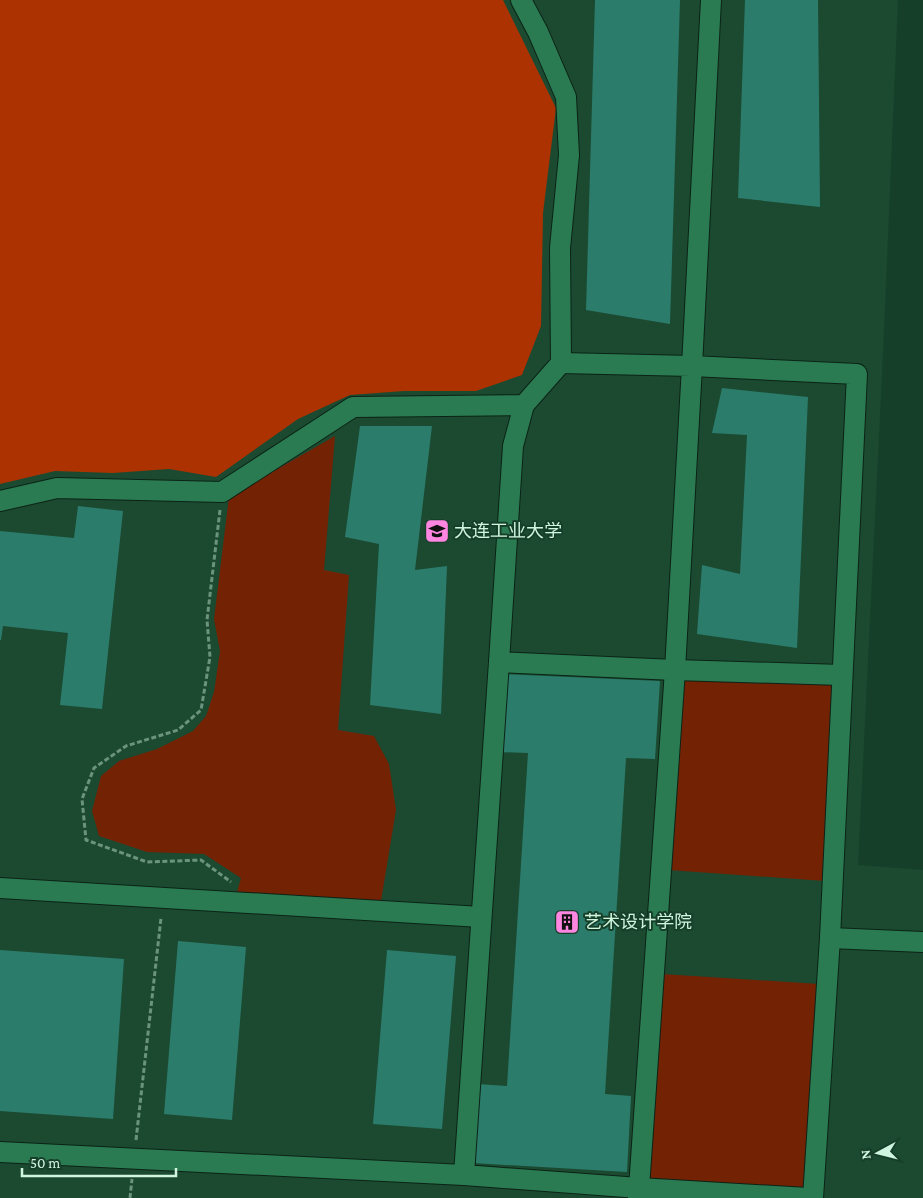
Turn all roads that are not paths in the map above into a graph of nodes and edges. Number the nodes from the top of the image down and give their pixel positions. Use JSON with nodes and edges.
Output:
{"nodes":[{"id":1,"x":521,"y":0,"type":"edge"},
{"id":2,"x":711,"y":0,"type":"edge"},
{"id":3,"x":561,"y":363,"type":"junction"},
{"id":4,"x":692,"y":366,"type":"junction"},
{"id":5,"x":524,"y":406,"type":"junction"},
{"id":6,"x":0,"y":501,"type":"edge"},
{"id":7,"x":499,"y":662,"type":"junction"},
{"id":8,"x":675,"y":670,"type":"junction"},
{"id":9,"x":842,"y":675,"type":"junction"},
{"id":10,"x":0,"y":888,"type":"edge"},
{"id":11,"x":481,"y":917,"type":"junction"},
{"id":12,"x":830,"y":938,"type":"junction"},
{"id":13,"x":923,"y":942,"type":"edge"},
{"id":14,"x":0,"y":1152,"type":"edge"},
{"id":15,"x":464,"y":1175,"type":"junction"},
{"id":16,"x":639,"y":1193,"type":"edge"},
{"id":17,"x":808,"y":1198,"type":"edge"},
{"id":18,"x":813,"y":1198,"type":"edge"}],
"edges":[{"from":1,"to":3,"type":"street"},
{"from":2,"to":4,"type":"street"},
{"from":3,"to":4,"type":"street"},
{"from":3,"to":5,"type":"street"},
{"from":4,"to":8,"type":"street"},
{"from":4,"to":9,"type":"street"},
{"from":5,"to":6,"type":"street"},
{"from":5,"to":7,"type":"street"},
{"from":7,"to":8,"type":"street"},
{"from":7,"to":11,"type":"street"},
{"from":8,"to":9,"type":"street"},
{"from":8,"to":16,"type":"street"},
{"from":9,"to":12,"type":"street"},
{"from":10,"to":11,"type":"street"},
{"from":11,"to":15,"type":"street"},
{"from":12,"to":13,"type":"street"},
{"from":12,"to":18,"type":"street"},
{"from":14,"to":15,"type":"street"},
{"from":15,"to":16,"type":"street"},
{"from":16,"to":17,"type":"street"}]}
